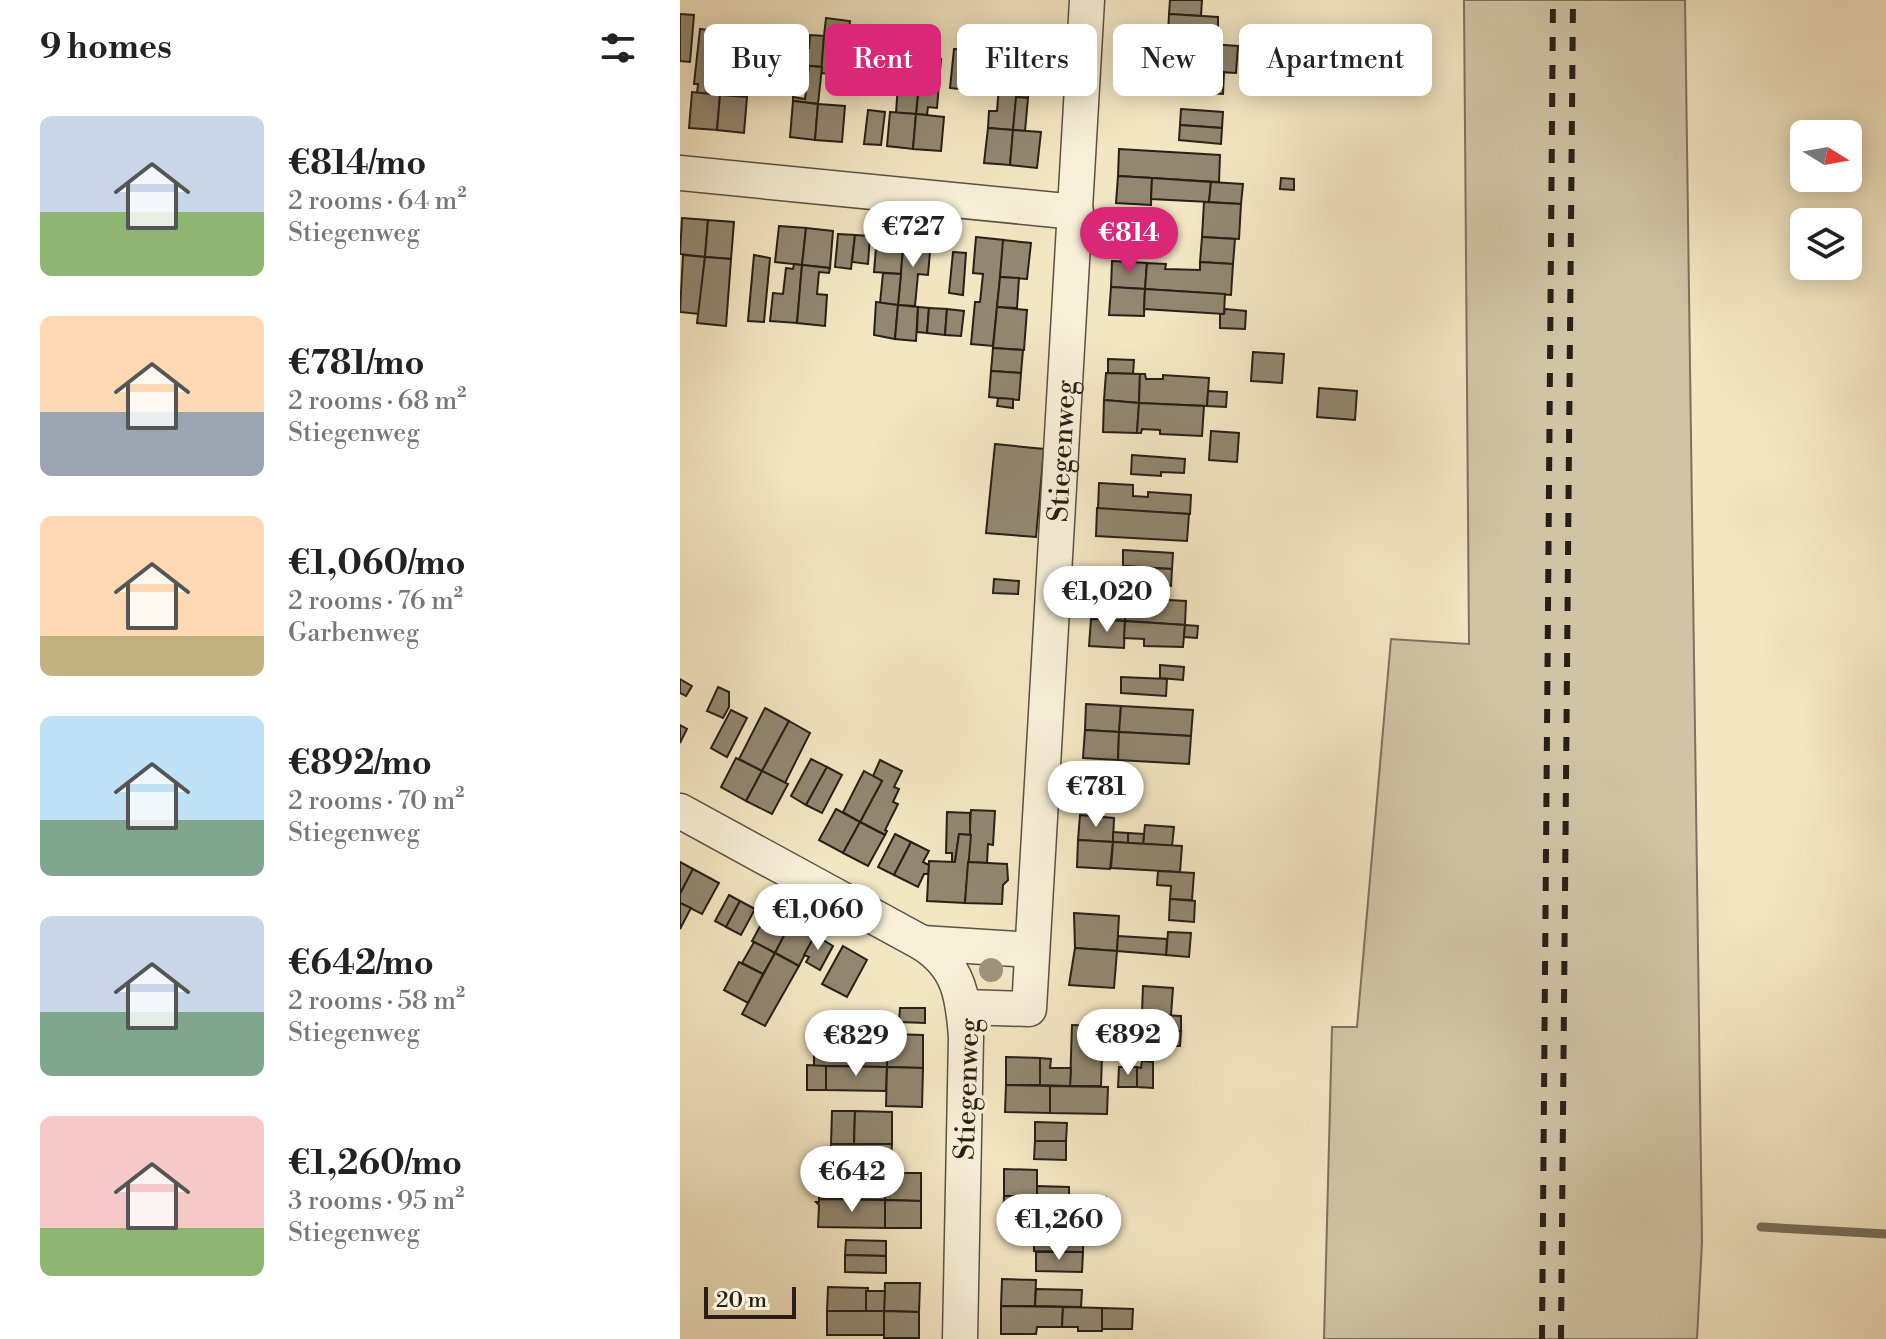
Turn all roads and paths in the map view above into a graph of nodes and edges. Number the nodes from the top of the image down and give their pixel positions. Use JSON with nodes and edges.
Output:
{"nodes":[{"id":1,"x":1087,"y":0,"type":"edge"},
{"id":2,"x":680,"y":173,"type":"edge"},
{"id":3,"x":1076,"y":212,"type":"junction"},
{"id":4,"x":680,"y":811,"type":"edge"},
{"id":5,"x":922,"y":943,"type":"junction"},
{"id":6,"x":1032,"y":950,"type":"junction"},
{"id":7,"x":964,"y":1007,"type":"junction"},
{"id":8,"x":960,"y":1339,"type":"edge"}],
"edges":[{"from":1,"to":3,"type":"street","name":"Stiegenweg"},
{"from":2,"to":3,"type":"street"},
{"from":3,"to":6,"type":"street","name":"Stiegenweg"},
{"from":4,"to":5,"type":"street"},
{"from":5,"to":6,"type":"street"},
{"from":5,"to":7,"type":"street"},
{"from":6,"to":7,"type":"street","name":"Stiegenweg"},
{"from":7,"to":8,"type":"street","name":"Stiegenweg"}]}
